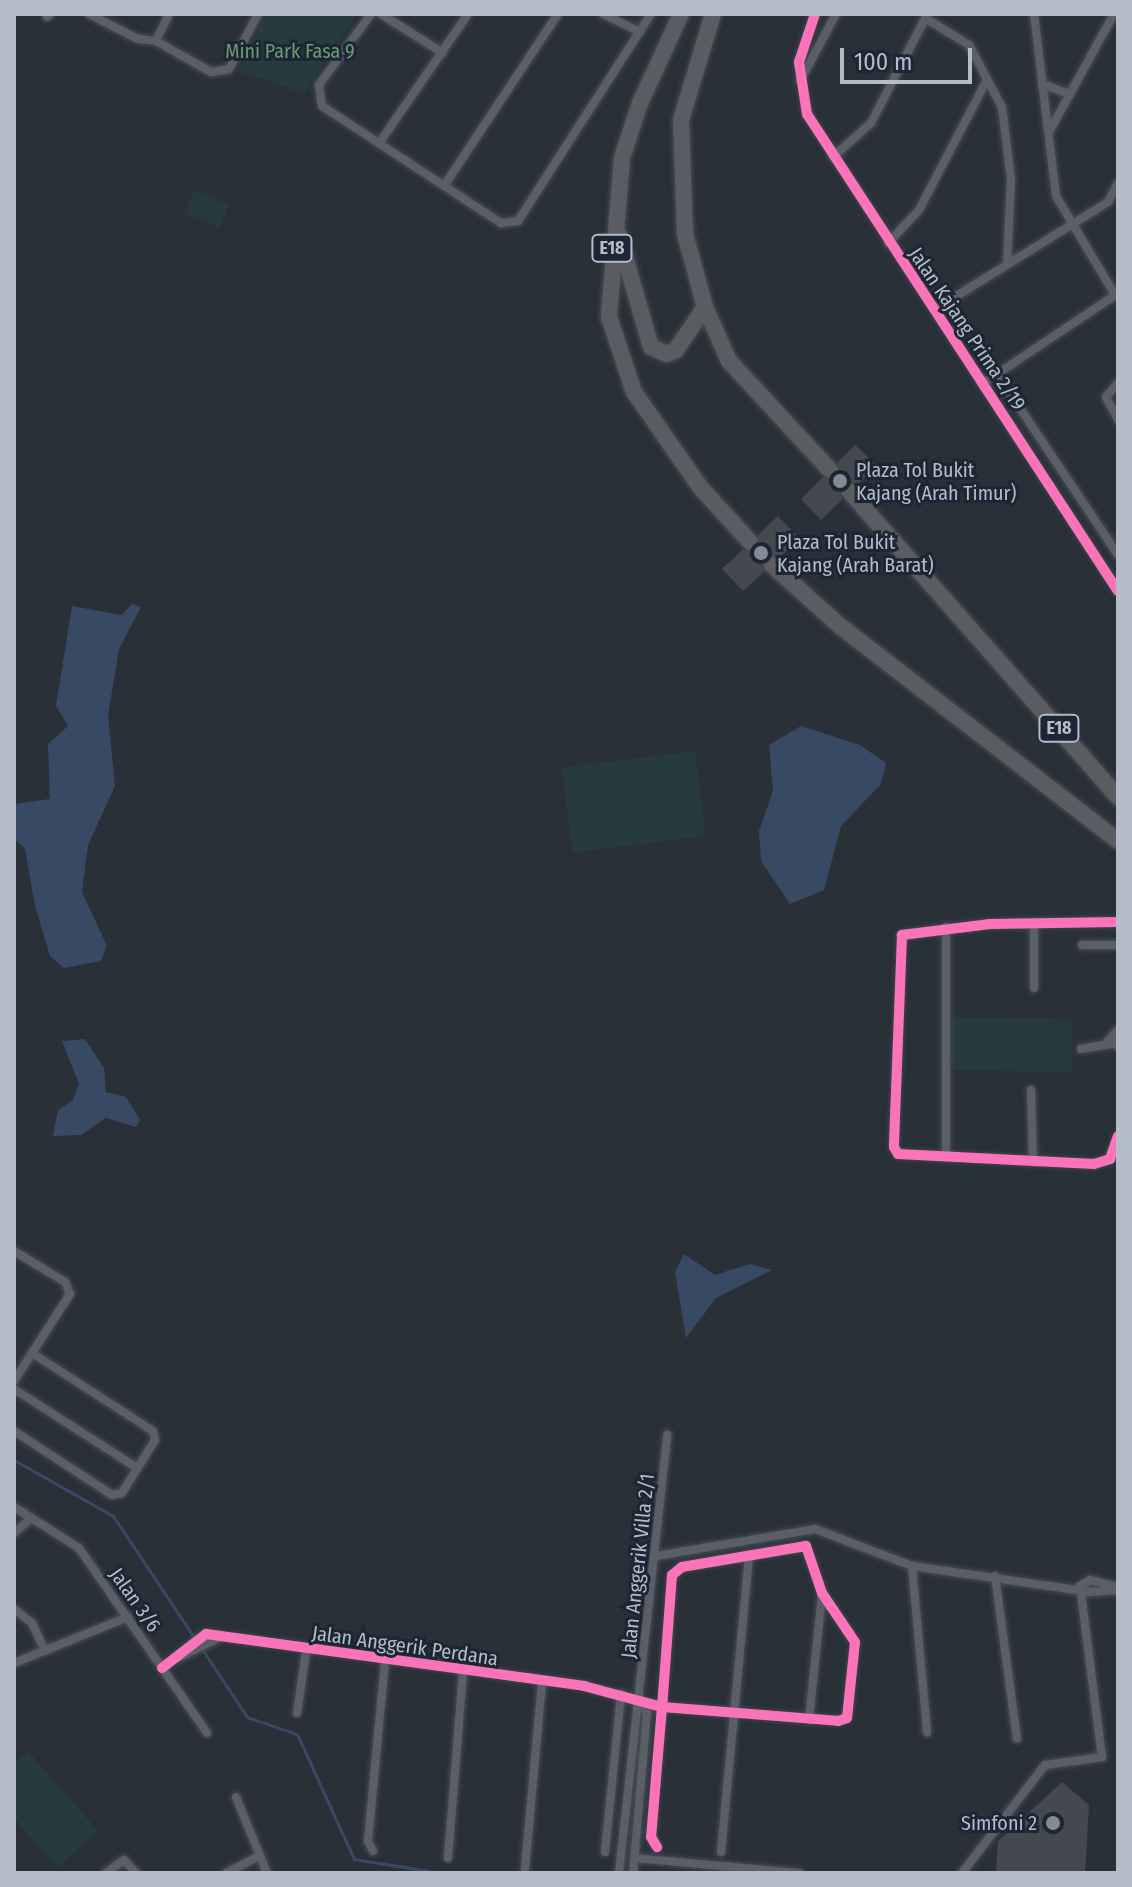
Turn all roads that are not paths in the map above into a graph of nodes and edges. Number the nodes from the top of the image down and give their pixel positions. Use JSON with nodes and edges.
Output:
{"nodes":[{"id":1,"x":89,"y":14,"type":"edge"},
{"id":2,"x":169,"y":14,"type":"edge"},
{"id":3,"x":258,"y":14,"type":"edge"},
{"id":4,"x":371,"y":14,"type":"edge"},
{"id":5,"x":381,"y":14,"type":"edge"},
{"id":6,"x":468,"y":14,"type":"edge"},
{"id":7,"x":558,"y":14,"type":"edge"},
{"id":8,"x":603,"y":14,"type":"edge"},
{"id":9,"x":651,"y":14,"type":"edge"},
{"id":10,"x":681,"y":14,"type":"edge"},
{"id":11,"x":713,"y":14,"type":"edge"},
{"id":12,"x":815,"y":14,"type":"edge"},
{"id":13,"x":836,"y":14,"type":"edge"},
{"id":14,"x":1034,"y":14,"type":"edge"},
{"id":15,"x":1114,"y":14,"type":"edge"},
{"id":16,"x":926,"y":16,"type":"edge"},
{"id":17,"x":640,"y":32,"type":"junction"},
{"id":18,"x":156,"y":41,"type":"junction"},
{"id":19,"x":443,"y":53,"type":"junction"},
{"id":20,"x":987,"y":80,"type":"junction"},
{"id":21,"x":800,"y":82,"type":"junction"},
{"id":22,"x":1042,"y":84,"type":"junction"},
{"id":23,"x":1070,"y":94,"type":"junction"},
{"id":24,"x":1048,"y":133,"type":"junction"},
{"id":25,"x":380,"y":142,"type":"junction"},
{"id":26,"x":833,"y":157,"type":"junction"},
{"id":27,"x":1118,"y":183,"type":"edge"},
{"id":28,"x":444,"y":186,"type":"junction"},
{"id":29,"x":614,"y":214,"type":"junction"},
{"id":30,"x":1073,"y":223,"type":"junction"},
{"id":31,"x":888,"y":243,"type":"junction"},
{"id":32,"x":1007,"y":263,"type":"junction"},
{"id":33,"x":1117,"y":294,"type":"edge"},
{"id":34,"x":705,"y":307,"type":"junction"},
{"id":35,"x":934,"y":310,"type":"junction"},
{"id":36,"x":997,"y":374,"type":"junction"},
{"id":37,"x":1118,"y":383,"type":"edge"},
{"id":38,"x":982,"y":384,"type":"junction"},
{"id":39,"x":1118,"y":420,"type":"edge"},
{"id":40,"x":830,"y":470,"type":"tunnel mouth"},
{"id":41,"x":850,"y":492,"type":"tunnel mouth"},
{"id":42,"x":750,"y":542,"type":"tunnel mouth"},
{"id":43,"x":1118,"y":555,"type":"edge"},
{"id":44,"x":772,"y":565,"type":"tunnel mouth"},
{"id":45,"x":1118,"y":591,"type":"edge"},
{"id":46,"x":1118,"y":797,"type":"edge"},
{"id":47,"x":1118,"y":841,"type":"edge"},
{"id":48,"x":1118,"y":922,"type":"edge"},
{"id":49,"x":1034,"y":923,"type":"junction"},
{"id":50,"x":946,"y":927,"type":"junction"},
{"id":51,"x":1082,"y":945,"type":"dead end"},
{"id":52,"x":1118,"y":945,"type":"edge"},
{"id":53,"x":1034,"y":988,"type":"dead end"},
{"id":54,"x":1118,"y":1030,"type":"edge"},
{"id":55,"x":1114,"y":1045,"type":"edge"},
{"id":56,"x":1081,"y":1049,"type":"dead end"},
{"id":57,"x":1031,"y":1090,"type":"dead end"},
{"id":58,"x":1118,"y":1136,"type":"edge"},
{"id":59,"x":946,"y":1157,"type":"junction"},
{"id":60,"x":1033,"y":1162,"type":"junction"},
{"id":61,"x":14,"y":1251,"type":"edge"},
{"id":62,"x":32,"y":1353,"type":"junction"},
{"id":63,"x":14,"y":1381,"type":"edge"},
{"id":64,"x":14,"y":1389,"type":"edge"},
{"id":65,"x":14,"y":1431,"type":"edge"},
{"id":66,"x":667,"y":1435,"type":"dead end"},
{"id":67,"x":137,"y":1468,"type":"junction"},
{"id":68,"x":14,"y":1507,"type":"edge"},
{"id":69,"x":31,"y":1518,"type":"junction"},
{"id":70,"x":14,"y":1533,"type":"edge"},
{"id":71,"x":749,"y":1554,"type":"junction"},
{"id":72,"x":656,"y":1556,"type":"junction"},
{"id":73,"x":912,"y":1566,"type":"junction"},
{"id":74,"x":995,"y":1576,"type":"junction"},
{"id":75,"x":1080,"y":1586,"type":"junction"},
{"id":76,"x":1118,"y":1589,"type":"edge"},
{"id":77,"x":822,"y":1593,"type":"junction"},
{"id":78,"x":14,"y":1609,"type":"edge"},
{"id":79,"x":128,"y":1617,"type":"junction"},
{"id":80,"x":219,"y":1638,"type":"junction"},
{"id":81,"x":45,"y":1651,"type":"junction"},
{"id":82,"x":306,"y":1651,"type":"junction"},
{"id":83,"x":179,"y":1657,"type":"junction"},
{"id":84,"x":385,"y":1662,"type":"junction"},
{"id":85,"x":14,"y":1663,"type":"edge"},
{"id":86,"x":162,"y":1668,"type":"junction"},
{"id":87,"x":463,"y":1672,"type":"junction"},
{"id":88,"x":542,"y":1681,"type":"junction"},
{"id":89,"x":621,"y":1694,"type":"junction"},
{"id":90,"x":640,"y":1700,"type":"junction"},
{"id":91,"x":662,"y":1707,"type":"junction"},
{"id":92,"x":297,"y":1713,"type":"dead end"},
{"id":93,"x":733,"y":1714,"type":"junction"},
{"id":94,"x":809,"y":1720,"type":"junction"},
{"id":95,"x":927,"y":1732,"type":"dead end"},
{"id":96,"x":207,"y":1733,"type":"dead end"},
{"id":97,"x":1017,"y":1739,"type":"dead end"},
{"id":98,"x":236,"y":1797,"type":"dead end"},
{"id":99,"x":657,"y":1847,"type":"dead end"},
{"id":100,"x":373,"y":1851,"type":"dead end"},
{"id":101,"x":605,"y":1852,"type":"dead end"},
{"id":102,"x":721,"y":1852,"type":"dead end"},
{"id":103,"x":260,"y":1856,"type":"junction"},
{"id":104,"x":448,"y":1858,"type":"dead end"},
{"id":105,"x":634,"y":1858,"type":"junction"},
{"id":106,"x":525,"y":1869,"type":"dead end"},
{"id":107,"x":106,"y":1873,"type":"edge"},
{"id":108,"x":136,"y":1873,"type":"edge"},
{"id":109,"x":226,"y":1873,"type":"edge"},
{"id":110,"x":267,"y":1873,"type":"edge"},
{"id":111,"x":619,"y":1873,"type":"edge"},
{"id":112,"x":633,"y":1873,"type":"edge"},
{"id":113,"x":799,"y":1873,"type":"edge"},
{"id":114,"x":962,"y":1873,"type":"edge"}],
"edges":[{"from":1,"to":18,"type":"street"},
{"from":2,"to":18,"type":"street"},
{"from":3,"to":18,"type":"street"},
{"from":4,"to":25,"type":"street"},
{"from":5,"to":19,"type":"street"},
{"from":6,"to":19,"type":"street"},
{"from":7,"to":28,"type":"street"},
{"from":8,"to":17,"type":"street"},
{"from":9,"to":17,"type":"street"},
{"from":10,"to":29,"type":"highway","number":"E18"},
{"from":11,"to":34,"type":"highway"},
{"from":12,"to":21,"type":"street","name":"Jalan Kajang Prima 2/19"},
{"from":13,"to":21,"type":"street"},
{"from":14,"to":22,"type":"street"},
{"from":15,"to":23,"type":"street"},
{"from":16,"to":20,"type":"street"},
{"from":16,"to":26,"type":"street"},
{"from":17,"to":28,"type":"street"},
{"from":19,"to":25,"type":"street"},
{"from":20,"to":31,"type":"street"},
{"from":20,"to":32,"type":"street"},
{"from":21,"to":26,"type":"street","name":"Jalan Kajang Prima 2/19"},
{"from":22,"to":23,"type":"street"},
{"from":22,"to":24,"type":"street"},
{"from":23,"to":24,"type":"street"},
{"from":24,"to":30,"type":"street"},
{"from":25,"to":28,"type":"street"},
{"from":26,"to":31,"type":"street","name":"Jalan Kajang Prima 2/19"},
{"from":27,"to":30,"type":"street"},
{"from":29,"to":34,"type":"highway"},
{"from":29,"to":42,"type":"highway","number":"E18"},
{"from":30,"to":32,"type":"street"},
{"from":30,"to":33,"type":"street"},
{"from":31,"to":35,"type":"street","name":"Jalan Kajang Prima 2/19"},
{"from":32,"to":35,"type":"street"},
{"from":33,"to":36,"type":"street"},
{"from":34,"to":40,"type":"highway"},
{"from":35,"to":38,"type":"street","name":"Jalan Kajang Prima 2/19"},
{"from":36,"to":38,"type":"street"},
{"from":36,"to":43,"type":"street"},
{"from":37,"to":39,"type":"street"},
{"from":38,"to":45,"type":"street","name":"Jalan Kajang Prima 2/19"},
{"from":41,"to":46,"type":"highway","number":"E18"},
{"from":44,"to":47,"type":"highway","number":"E18"},
{"from":48,"to":49,"type":"street"},
{"from":49,"to":50,"type":"street"},
{"from":49,"to":53,"type":"street"},
{"from":50,"to":59,"type":"street"},
{"from":50,"to":59,"type":"street"},
{"from":51,"to":52,"type":"street"},
{"from":54,"to":55,"type":"street"},
{"from":55,"to":56,"type":"street"},
{"from":57,"to":60,"type":"street"},
{"from":58,"to":60,"type":"street"},
{"from":59,"to":60,"type":"street"},
{"from":61,"to":62,"type":"street"},
{"from":62,"to":63,"type":"street"},
{"from":62,"to":67,"type":"street"},
{"from":64,"to":67,"type":"street"},
{"from":65,"to":67,"type":"street"},
{"from":66,"to":72,"type":"street","name":"Jalan Anggerik Villa 2/1"},
{"from":68,"to":69,"type":"street","name":"Jalan 3/6"},
{"from":69,"to":70,"type":"street"},
{"from":69,"to":79,"type":"street","name":"Jalan 3/6"},
{"from":71,"to":77,"type":"street"},
{"from":71,"to":91,"type":"street"},
{"from":71,"to":93,"type":"street"},
{"from":72,"to":73,"type":"street"},
{"from":72,"to":90,"type":"street","name":"Jalan Anggerik Villa 2/1"},
{"from":73,"to":74,"type":"street"},
{"from":73,"to":95,"type":"street"},
{"from":74,"to":75,"type":"street"},
{"from":74,"to":97,"type":"street"},
{"from":75,"to":76,"type":"street"},
{"from":75,"to":114,"type":"street"},
{"from":77,"to":94,"type":"street"},
{"from":77,"to":94,"type":"street","name":"Jalan Anggerik Perdana"},
{"from":78,"to":81,"type":"street"},
{"from":79,"to":81,"type":"street"},
{"from":79,"to":86,"type":"street","name":"Jalan 3/6"},
{"from":80,"to":82,"type":"street","name":"Jalan Anggerik Perdana"},
{"from":80,"to":83,"type":"street","name":"Jalan Anggerik Perdana"},
{"from":80,"to":83,"type":"street","name":"Jalan Anggerik Perdana"},
{"from":81,"to":85,"type":"street"},
{"from":82,"to":84,"type":"street","name":"Jalan Anggerik Perdana"},
{"from":82,"to":92,"type":"street"},
{"from":83,"to":86,"type":"street","name":"Jalan Anggerik Perdana"},
{"from":84,"to":87,"type":"street","name":"Jalan Anggerik Perdana"},
{"from":84,"to":100,"type":"street"},
{"from":86,"to":96,"type":"street","name":"Jalan 3/6"},
{"from":87,"to":88,"type":"street","name":"Jalan Anggerik Perdana"},
{"from":87,"to":104,"type":"street"},
{"from":88,"to":89,"type":"street","name":"Jalan Anggerik Perdana"},
{"from":88,"to":106,"type":"street"},
{"from":89,"to":90,"type":"street","name":"Jalan Anggerik Perdana"},
{"from":89,"to":101,"type":"street"},
{"from":90,"to":91,"type":"street","name":"Jalan Anggerik Perdana"},
{"from":90,"to":105,"type":"street","name":"Jalan Anggerik Villa 2/1"},
{"from":90,"to":111,"type":"street","name":"Jalan Anggerik Villa 2/1"},
{"from":91,"to":93,"type":"street","name":"Jalan Anggerik Perdana"},
{"from":91,"to":99,"type":"street"},
{"from":93,"to":94,"type":"street","name":"Jalan Anggerik Perdana"},
{"from":93,"to":102,"type":"street"},
{"from":98,"to":103,"type":"street"},
{"from":103,"to":109,"type":"street"},
{"from":103,"to":110,"type":"street"},
{"from":105,"to":112,"type":"street","name":"Jalan Anggerik Villa 2/1"},
{"from":105,"to":113,"type":"street"},
{"from":107,"to":108,"type":"street"}]}
